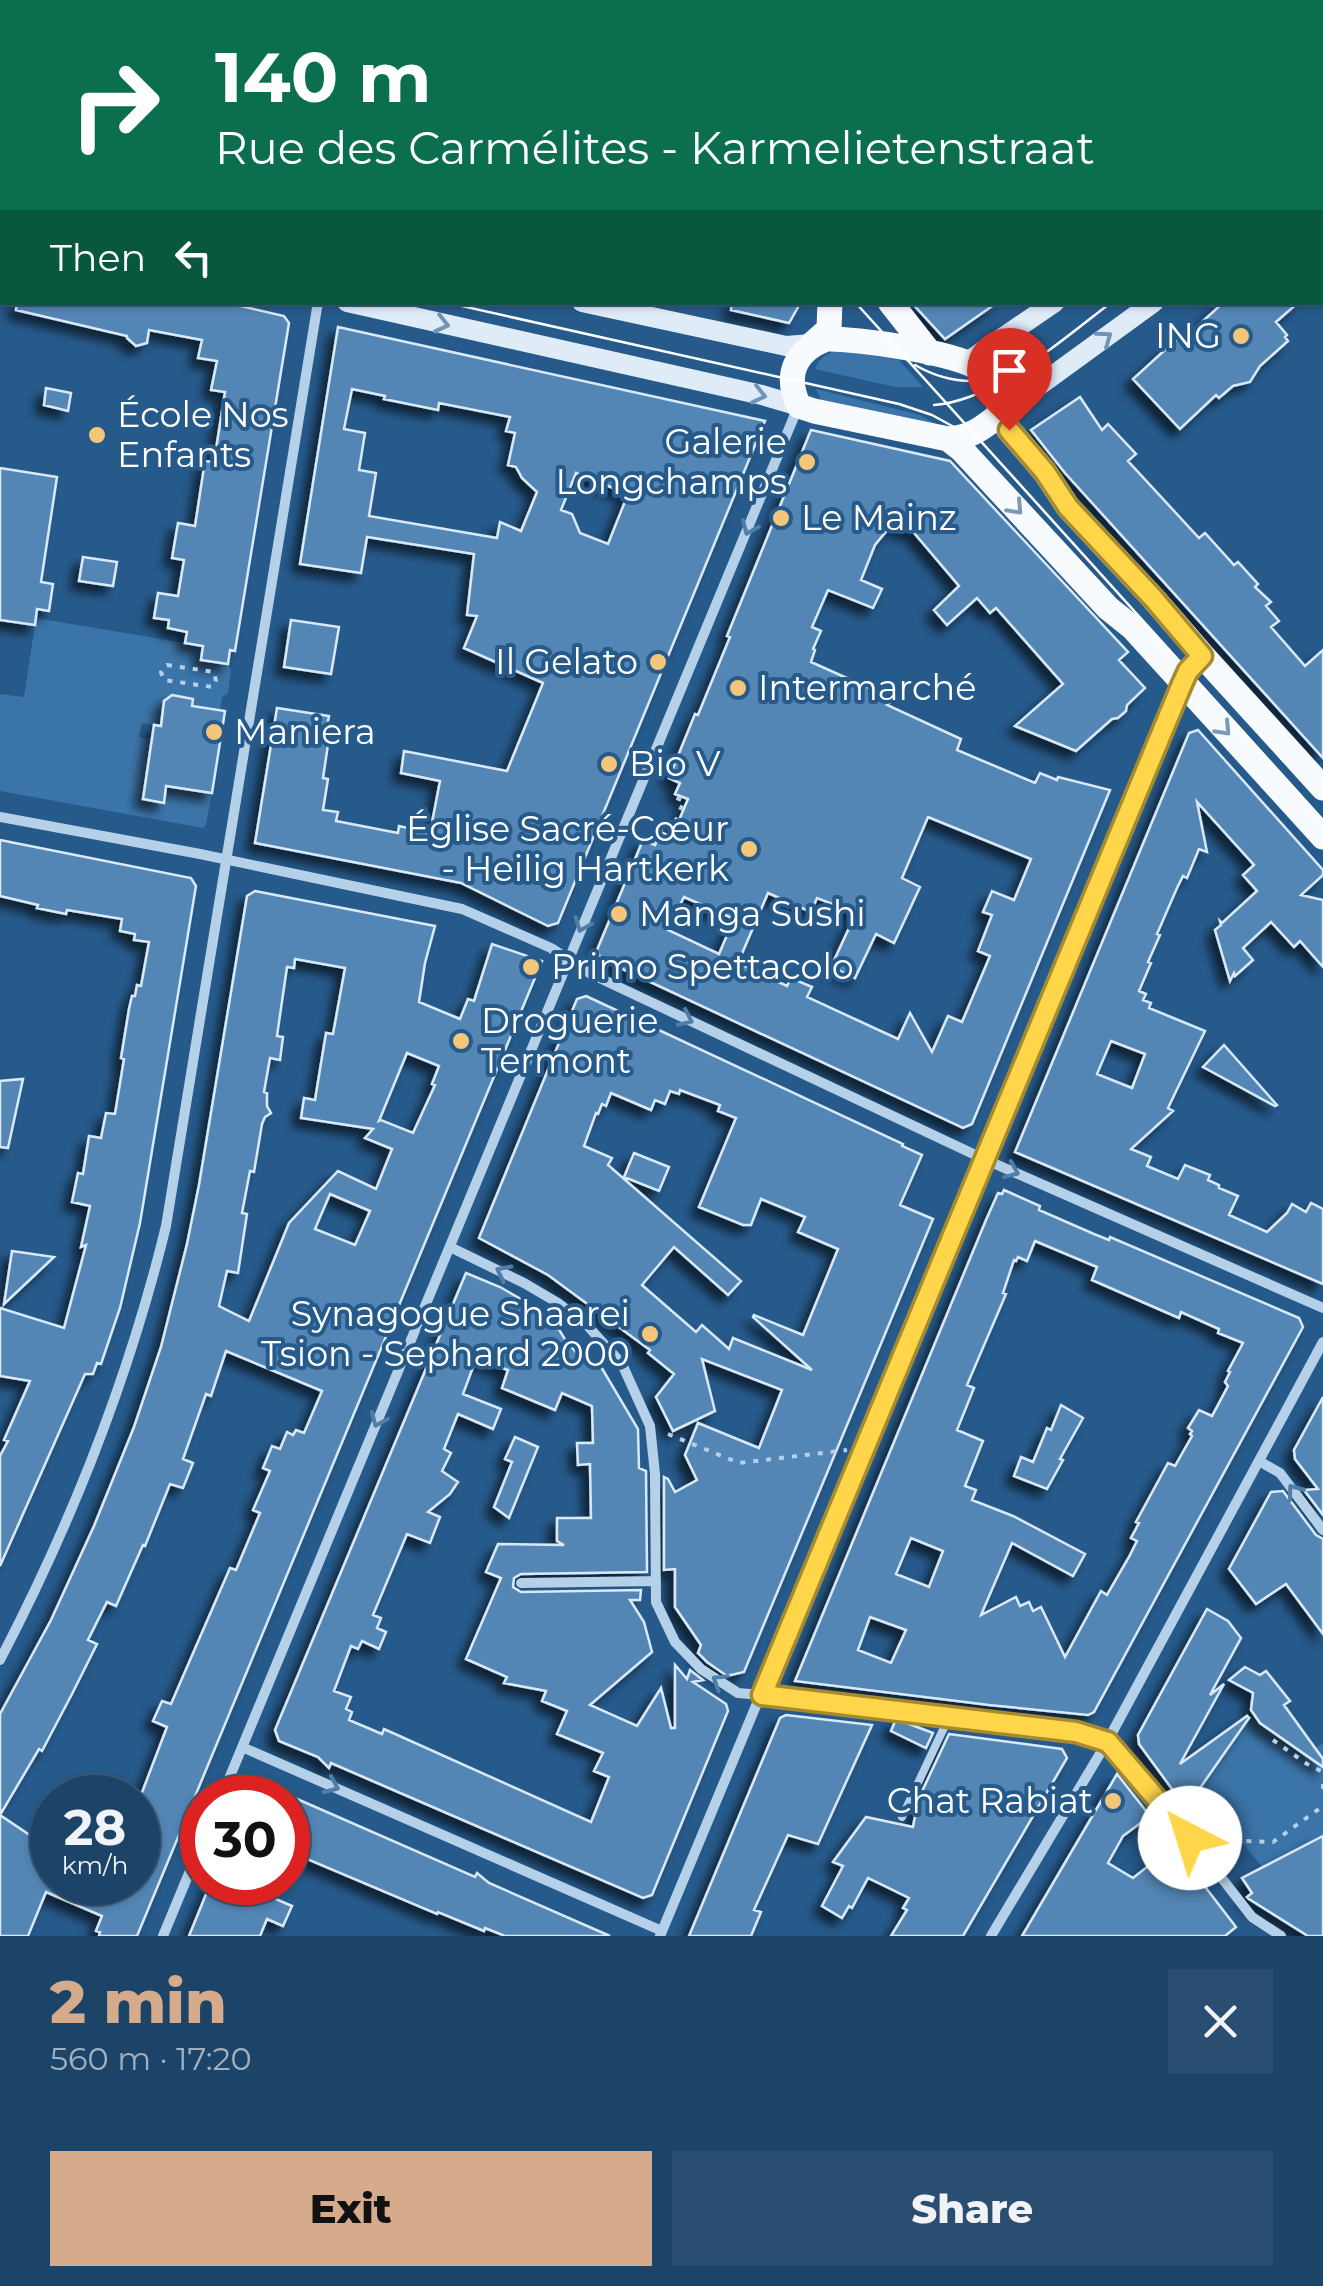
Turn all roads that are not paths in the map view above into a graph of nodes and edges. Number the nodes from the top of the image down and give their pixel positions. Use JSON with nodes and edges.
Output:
{"nodes":[{"id":1,"x":318,"y":305,"type":"edge"},
{"id":2,"x":360,"y":305,"type":"edge"},
{"id":3,"x":596,"y":305,"type":"edge"},
{"id":4,"x":830,"y":305,"type":"edge"},
{"id":5,"x":892,"y":305,"type":"edge"},
{"id":6,"x":1050,"y":305,"type":"edge"},
{"id":7,"x":1150,"y":305,"type":"edge"},
{"id":8,"x":812,"y":344,"type":"junction"},
{"id":9,"x":930,"y":353,"type":"junction"},
{"id":10,"x":967,"y":362,"type":"junction"},
{"id":11,"x":799,"y":406,"type":"junction"},
{"id":12,"x":1000,"y":414,"type":"junction"},
{"id":13,"x":948,"y":439,"type":"junction"},
{"id":14,"x":1202,"y":656,"type":"junction"},
{"id":15,"x":1182,"y":684,"type":"junction"},
{"id":16,"x":1323,"y":788,"type":"edge"},
{"id":17,"x":0,"y":817,"type":"edge"},
{"id":18,"x":1323,"y":836,"type":"edge"},
{"id":19,"x":226,"y":859,"type":"junction"},
{"id":20,"x":568,"y":959,"type":"junction"},
{"id":21,"x":984,"y":1160,"type":"junction"},
{"id":22,"x":450,"y":1247,"type":"junction"},
{"id":23,"x":1323,"y":1308,"type":"edge"},
{"id":24,"x":1323,"y":1342,"type":"edge"},
{"id":25,"x":1259,"y":1461,"type":"junction"},
{"id":26,"x":1323,"y":1530,"type":"edge"},
{"id":27,"x":656,"y":1582,"type":"junction"},
{"id":28,"x":521,"y":1583,"type":"dead end"},
{"id":29,"x":0,"y":1660,"type":"edge"},
{"id":30,"x":762,"y":1695,"type":"junction"},
{"id":31,"x":950,"y":1717,"type":"junction"},
{"id":32,"x":1108,"y":1742,"type":"junction"},
{"id":33,"x":242,"y":1747,"type":"junction"},
{"id":34,"x":230,"y":1775,"type":"edge"},
{"id":35,"x":902,"y":1817,"type":"dead end"},
{"id":36,"x":180,"y":1895,"type":"edge"},
{"id":37,"x":662,"y":1934,"type":"edge"},
{"id":38,"x":163,"y":1936,"type":"edge"},
{"id":39,"x":991,"y":1936,"type":"edge"},
{"id":40,"x":1281,"y":1936,"type":"edge"}],
"edges":[{"from":1,"to":19,"type":"street"},
{"from":2,"to":11,"type":"main road","one_way":true},
{"from":3,"to":8,"type":"main road"},
{"from":4,"to":8,"type":"main road"},
{"from":5,"to":9,"type":"main road"},
{"from":6,"to":10,"type":"main road"},
{"from":12,"to":7,"type":"main road","one_way":true},
{"from":8,"to":9,"type":"main road"},
{"from":8,"to":11,"type":"main road"},
{"from":9,"to":10,"type":"main road"},
{"from":10,"to":12,"type":"main road"},
{"from":11,"to":13,"type":"main road"},
{"from":11,"to":20,"type":"street","one_way":true},
{"from":12,"to":13,"type":"main road"},
{"from":12,"to":14,"type":"main road"},
{"from":13,"to":15,"type":"main road","one_way":true},
{"from":14,"to":15,"type":"street"},
{"from":14,"to":16,"type":"main road"},
{"from":15,"to":18,"type":"main road","one_way":true},
{"from":15,"to":21,"type":"street"},
{"from":17,"to":19,"type":"street"},
{"from":19,"to":20,"type":"street"},
{"from":19,"to":29,"type":"street"},
{"from":20,"to":21,"type":"street","one_way":true},
{"from":20,"to":22,"type":"street"},
{"from":21,"to":23,"type":"street","one_way":true},
{"from":21,"to":30,"type":"street"},
{"from":27,"to":22,"type":"street","one_way":true},
{"from":22,"to":33,"type":"street","one_way":true},
{"from":24,"to":25,"type":"street"},
{"from":26,"to":25,"type":"street","one_way":true},
{"from":25,"to":32,"type":"street"},
{"from":27,"to":28,"type":"street"},
{"from":30,"to":27,"type":"street","one_way":true},
{"from":30,"to":31,"type":"street"},
{"from":30,"to":37,"type":"street"},
{"from":31,"to":32,"type":"street"},
{"from":31,"to":35,"type":"lane"},
{"from":32,"to":39,"type":"street"},
{"from":32,"to":40,"type":"street"},
{"from":33,"to":34,"type":"street"},
{"from":33,"to":37,"type":"street","one_way":true},
{"from":36,"to":38,"type":"street"}]}
